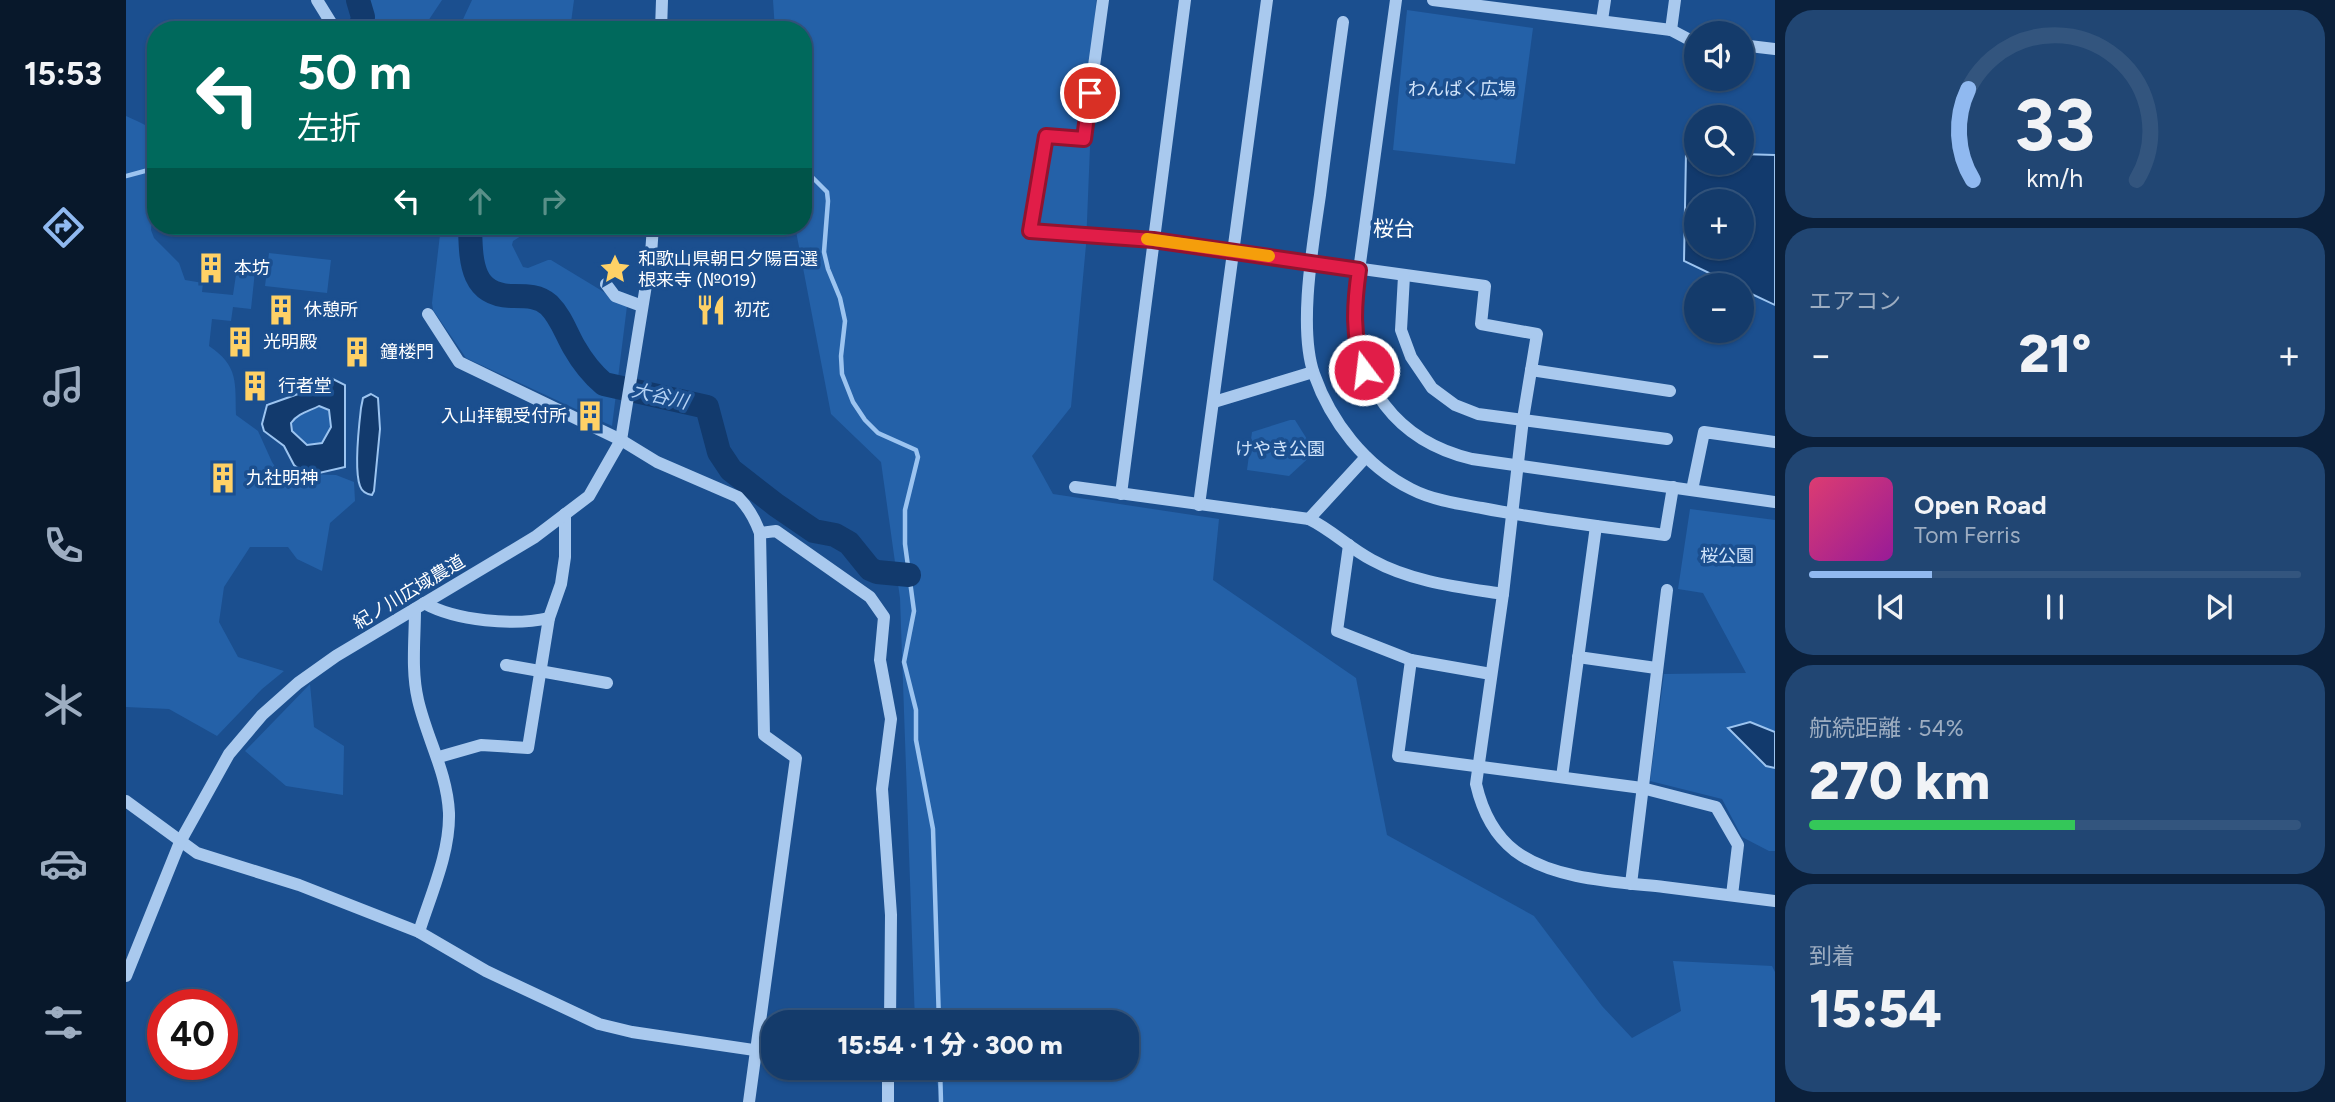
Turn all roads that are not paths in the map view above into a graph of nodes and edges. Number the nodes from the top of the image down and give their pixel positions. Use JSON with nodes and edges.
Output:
{"nodes":[{"id":1,"x":317,"y":0,"type":"edge"},
{"id":2,"x":662,"y":0,"type":"edge"},
{"id":3,"x":1103,"y":0,"type":"edge"},
{"id":4,"x":1185,"y":0,"type":"edge"},
{"id":5,"x":1267,"y":0,"type":"edge"},
{"id":6,"x":1396,"y":0,"type":"edge"},
{"id":7,"x":1440,"y":0,"type":"edge"},
{"id":8,"x":1605,"y":0,"type":"edge"},
{"id":9,"x":1675,"y":0,"type":"edge"},
{"id":10,"x":1523,"y":5,"type":"edge"},
{"id":11,"x":1602,"y":20,"type":"junction"},
{"id":12,"x":330,"y":21,"type":"edge"},
{"id":13,"x":661,"y":21,"type":"edge"},
{"id":14,"x":1343,"y":22,"type":"dead end"},
{"id":15,"x":1671,"y":30,"type":"junction"},
{"id":16,"x":1684,"y":37,"type":"edge"},
{"id":17,"x":1754,"y":47,"type":"edge"},
{"id":18,"x":1775,"y":49,"type":"edge"},
{"id":19,"x":652,"y":235,"type":"edge"},
{"id":20,"x":1153,"y":240,"type":"junction"},
{"id":21,"x":1232,"y":251,"type":"junction"},
{"id":22,"x":1311,"y":263,"type":"junction"},
{"id":23,"x":1359,"y":270,"type":"junction"},
{"id":24,"x":1404,"y":276,"type":"junction"},
{"id":25,"x":606,"y":284,"type":"dead end"},
{"id":26,"x":642,"y":306,"type":"junction"},
{"id":27,"x":428,"y":314,"type":"dead end"},
{"id":28,"x":1531,"y":370,"type":"junction"},
{"id":29,"x":1314,"y":372,"type":"junction"},
{"id":30,"x":1670,"y":391,"type":"dead end"},
{"id":31,"x":1214,"y":402,"type":"junction"},
{"id":32,"x":1523,"y":419,"type":"junction"},
{"id":33,"x":1667,"y":439,"type":"dead end"},
{"id":34,"x":621,"y":440,"type":"junction"},
{"id":35,"x":1775,"y":442,"type":"edge"},
{"id":36,"x":1366,"y":457,"type":"junction"},
{"id":37,"x":1519,"y":466,"type":"junction"},
{"id":38,"x":1074,"y":487,"type":"dead end"},
{"id":39,"x":1673,"y":487,"type":"junction"},
{"id":40,"x":1692,"y":490,"type":"junction"},
{"id":41,"x":1121,"y":494,"type":"junction"},
{"id":42,"x":1775,"y":502,"type":"edge"},
{"id":43,"x":1199,"y":505,"type":"junction"},
{"id":44,"x":565,"y":514,"type":"junction"},
{"id":45,"x":1513,"y":514,"type":"junction"},
{"id":46,"x":1309,"y":519,"type":"junction"},
{"id":47,"x":1596,"y":526,"type":"junction"},
{"id":48,"x":760,"y":533,"type":"junction"},
{"id":49,"x":1349,"y":545,"type":"junction"},
{"id":50,"x":1667,"y":590,"type":"dead end"},
{"id":51,"x":1503,"y":594,"type":"junction"},
{"id":52,"x":420,"y":606,"type":"junction"},
{"id":53,"x":549,"y":618,"type":"junction"},
{"id":54,"x":1578,"y":657,"type":"junction"},
{"id":55,"x":1411,"y":660,"type":"junction"},
{"id":56,"x":506,"y":665,"type":"dead end"},
{"id":57,"x":1656,"y":668,"type":"junction"},
{"id":58,"x":541,"y":670,"type":"junction"},
{"id":59,"x":1491,"y":674,"type":"junction"},
{"id":60,"x":607,"y":683,"type":"dead end"},
{"id":61,"x":439,"y":757,"type":"junction"},
{"id":62,"x":1479,"y":766,"type":"junction"},
{"id":63,"x":1562,"y":777,"type":"junction"},
{"id":64,"x":1642,"y":788,"type":"junction"},
{"id":65,"x":126,"y":801,"type":"edge"},
{"id":66,"x":180,"y":842,"type":"junction"},
{"id":67,"x":1631,"y":884,"type":"junction"},
{"id":68,"x":1732,"y":895,"type":"junction"},
{"id":69,"x":1775,"y":901,"type":"edge"},
{"id":70,"x":419,"y":932,"type":"junction"},
{"id":71,"x":126,"y":976,"type":"edge"},
{"id":72,"x":890,"y":1010,"type":"edge"},
{"id":73,"x":755,"y":1050,"type":"junction"},
{"id":74,"x":761,"y":1051,"type":"edge"},
{"id":75,"x":888,"y":1080,"type":"edge"},
{"id":76,"x":749,"y":1102,"type":"edge"},
{"id":77,"x":888,"y":1102,"type":"edge"}],
"edges":[{"from":1,"to":12,"type":"street"},
{"from":2,"to":13,"type":"street"},
{"from":3,"to":20,"type":"street"},
{"from":4,"to":20,"type":"street"},
{"from":5,"to":21,"type":"street"},
{"from":6,"to":23,"type":"street"},
{"from":7,"to":10,"type":"street"},
{"from":8,"to":11,"type":"street"},
{"from":9,"to":15,"type":"street"},
{"from":10,"to":11,"type":"street"},
{"from":11,"to":15,"type":"street"},
{"from":14,"to":22,"type":"street"},
{"from":15,"to":16,"type":"street"},
{"from":17,"to":18,"type":"street"},
{"from":19,"to":26,"type":"street","name":"紀ノ川広域農道"},
{"from":20,"to":21,"type":"street"},
{"from":20,"to":41,"type":"street"},
{"from":21,"to":22,"type":"street"},
{"from":21,"to":31,"type":"street"},
{"from":22,"to":23,"type":"street"},
{"from":22,"to":29,"type":"street"},
{"from":23,"to":24,"type":"street"},
{"from":23,"to":37,"type":"street"},
{"from":24,"to":28,"type":"street"},
{"from":24,"to":32,"type":"street"},
{"from":25,"to":26,"type":"street"},
{"from":26,"to":34,"type":"street","name":"紀ノ川広域農道"},
{"from":27,"to":34,"type":"street"},
{"from":28,"to":30,"type":"street"},
{"from":28,"to":32,"type":"street"},
{"from":29,"to":31,"type":"street"},
{"from":29,"to":36,"type":"street"},
{"from":31,"to":43,"type":"street"},
{"from":32,"to":33,"type":"street"},
{"from":32,"to":37,"type":"street"},
{"from":34,"to":44,"type":"street","name":"紀ノ川広域農道"},
{"from":34,"to":48,"type":"street"},
{"from":35,"to":40,"type":"street"},
{"from":36,"to":45,"type":"street"},
{"from":36,"to":46,"type":"street"},
{"from":37,"to":39,"type":"street"},
{"from":37,"to":45,"type":"street"},
{"from":38,"to":41,"type":"street"},
{"from":39,"to":40,"type":"street"},
{"from":39,"to":47,"type":"street"},
{"from":40,"to":42,"type":"street"},
{"from":41,"to":43,"type":"street"},
{"from":43,"to":46,"type":"street"},
{"from":44,"to":52,"type":"street","name":"紀ノ川広域農道"},
{"from":44,"to":53,"type":"street"},
{"from":45,"to":47,"type":"street"},
{"from":45,"to":51,"type":"street"},
{"from":46,"to":49,"type":"street"},
{"from":47,"to":54,"type":"street"},
{"from":48,"to":72,"type":"street"},
{"from":48,"to":73,"type":"street"},
{"from":49,"to":51,"type":"street"},
{"from":49,"to":55,"type":"street"},
{"from":50,"to":57,"type":"street"},
{"from":51,"to":59,"type":"street"},
{"from":52,"to":53,"type":"street"},
{"from":52,"to":61,"type":"street"},
{"from":52,"to":66,"type":"street","name":"紀ノ川広域農道"},
{"from":53,"to":58,"type":"street"},
{"from":54,"to":57,"type":"street"},
{"from":54,"to":63,"type":"street"},
{"from":55,"to":59,"type":"street"},
{"from":55,"to":62,"type":"street"},
{"from":56,"to":58,"type":"street"},
{"from":57,"to":64,"type":"street"},
{"from":58,"to":60,"type":"street"},
{"from":58,"to":61,"type":"street"},
{"from":59,"to":62,"type":"street"},
{"from":61,"to":70,"type":"street"},
{"from":62,"to":63,"type":"street"},
{"from":62,"to":67,"type":"street"},
{"from":63,"to":64,"type":"street"},
{"from":64,"to":67,"type":"street"},
{"from":64,"to":68,"type":"street"},
{"from":65,"to":66,"type":"street"},
{"from":66,"to":70,"type":"street"},
{"from":66,"to":71,"type":"street","name":"紀ノ川広域農道"},
{"from":67,"to":68,"type":"street"},
{"from":68,"to":69,"type":"street"},
{"from":70,"to":73,"type":"street"},
{"from":73,"to":74,"type":"street"},
{"from":73,"to":76,"type":"street"},
{"from":75,"to":77,"type":"street"}]}
